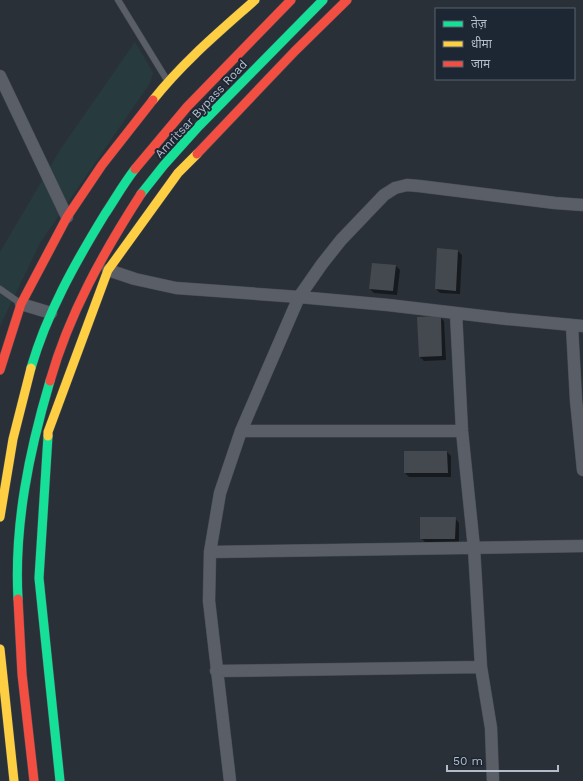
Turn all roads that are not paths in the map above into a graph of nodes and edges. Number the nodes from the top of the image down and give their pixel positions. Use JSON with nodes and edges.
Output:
{"nodes":[{"id":1,"x":118,"y":0,"type":"edge"},
{"id":2,"x":255,"y":0,"type":"edge"},
{"id":3,"x":291,"y":0,"type":"edge"},
{"id":4,"x":324,"y":0,"type":"edge"},
{"id":5,"x":347,"y":0,"type":"edge"},
{"id":6,"x":0,"y":76,"type":"edge"},
{"id":7,"x":168,"y":81,"type":"junction"},
{"id":8,"x":583,"y":205,"type":"edge"},
{"id":9,"x":67,"y":217,"type":"junction"},
{"id":10,"x":108,"y":270,"type":"junction"},
{"id":11,"x":0,"y":289,"type":"edge"},
{"id":12,"x":299,"y":297,"type":"junction"},
{"id":13,"x":22,"y":304,"type":"junction"},
{"id":14,"x":51,"y":313,"type":"junction"},
{"id":15,"x":456,"y":313,"type":"junction"},
{"id":16,"x":578,"y":326,"type":"edge"},
{"id":17,"x":0,"y":370,"type":"edge"},
{"id":18,"x":241,"y":431,"type":"junction"},
{"id":19,"x":462,"y":431,"type":"junction"},
{"id":20,"x":583,"y":470,"type":"edge"},
{"id":21,"x":0,"y":516,"type":"edge"},
{"id":22,"x":583,"y":546,"type":"edge"},
{"id":23,"x":474,"y":548,"type":"junction"},
{"id":24,"x":210,"y":552,"type":"junction"},
{"id":25,"x":0,"y":649,"type":"edge"},
{"id":26,"x":481,"y":667,"type":"junction"},
{"id":27,"x":216,"y":671,"type":"junction"},
{"id":28,"x":14,"y":781,"type":"edge"},
{"id":29,"x":34,"y":781,"type":"edge"},
{"id":30,"x":60,"y":781,"type":"edge"},
{"id":31,"x":230,"y":781,"type":"edge"},
{"id":32,"x":493,"y":781,"type":"edge"}],
"edges":[{"from":1,"to":7,"type":"lane"},
{"from":2,"to":7,"type":"main road"},
{"from":3,"to":14,"type":"main road","name":"Amritsar Bypass Road"},
{"from":4,"to":29,"type":"main road","name":"Amritsar Bypass Road"},
{"from":5,"to":10,"type":"main road"},
{"from":6,"to":9,"type":"street"},
{"from":7,"to":9,"type":"main road"},
{"from":8,"to":12,"type":"street"},
{"from":9,"to":13,"type":"main road"},
{"from":10,"to":12,"type":"street"},
{"from":10,"to":30,"type":"main road"},
{"from":11,"to":13,"type":"lane"},
{"from":12,"to":15,"type":"street"},
{"from":12,"to":18,"type":"street"},
{"from":13,"to":14,"type":"street"},
{"from":13,"to":17,"type":"main road"},
{"from":14,"to":21,"type":"main road","name":"Amritsar Bypass Road"},
{"from":15,"to":16,"type":"street"},
{"from":15,"to":19,"type":"street"},
{"from":16,"to":20,"type":"street"},
{"from":18,"to":19,"type":"street"},
{"from":18,"to":24,"type":"street"},
{"from":19,"to":23,"type":"street"},
{"from":22,"to":23,"type":"street"},
{"from":23,"to":24,"type":"street"},
{"from":23,"to":26,"type":"street"},
{"from":24,"to":27,"type":"street"},
{"from":25,"to":28,"type":"main road"},
{"from":26,"to":27,"type":"street"},
{"from":26,"to":32,"type":"street"},
{"from":27,"to":31,"type":"street"}]}
